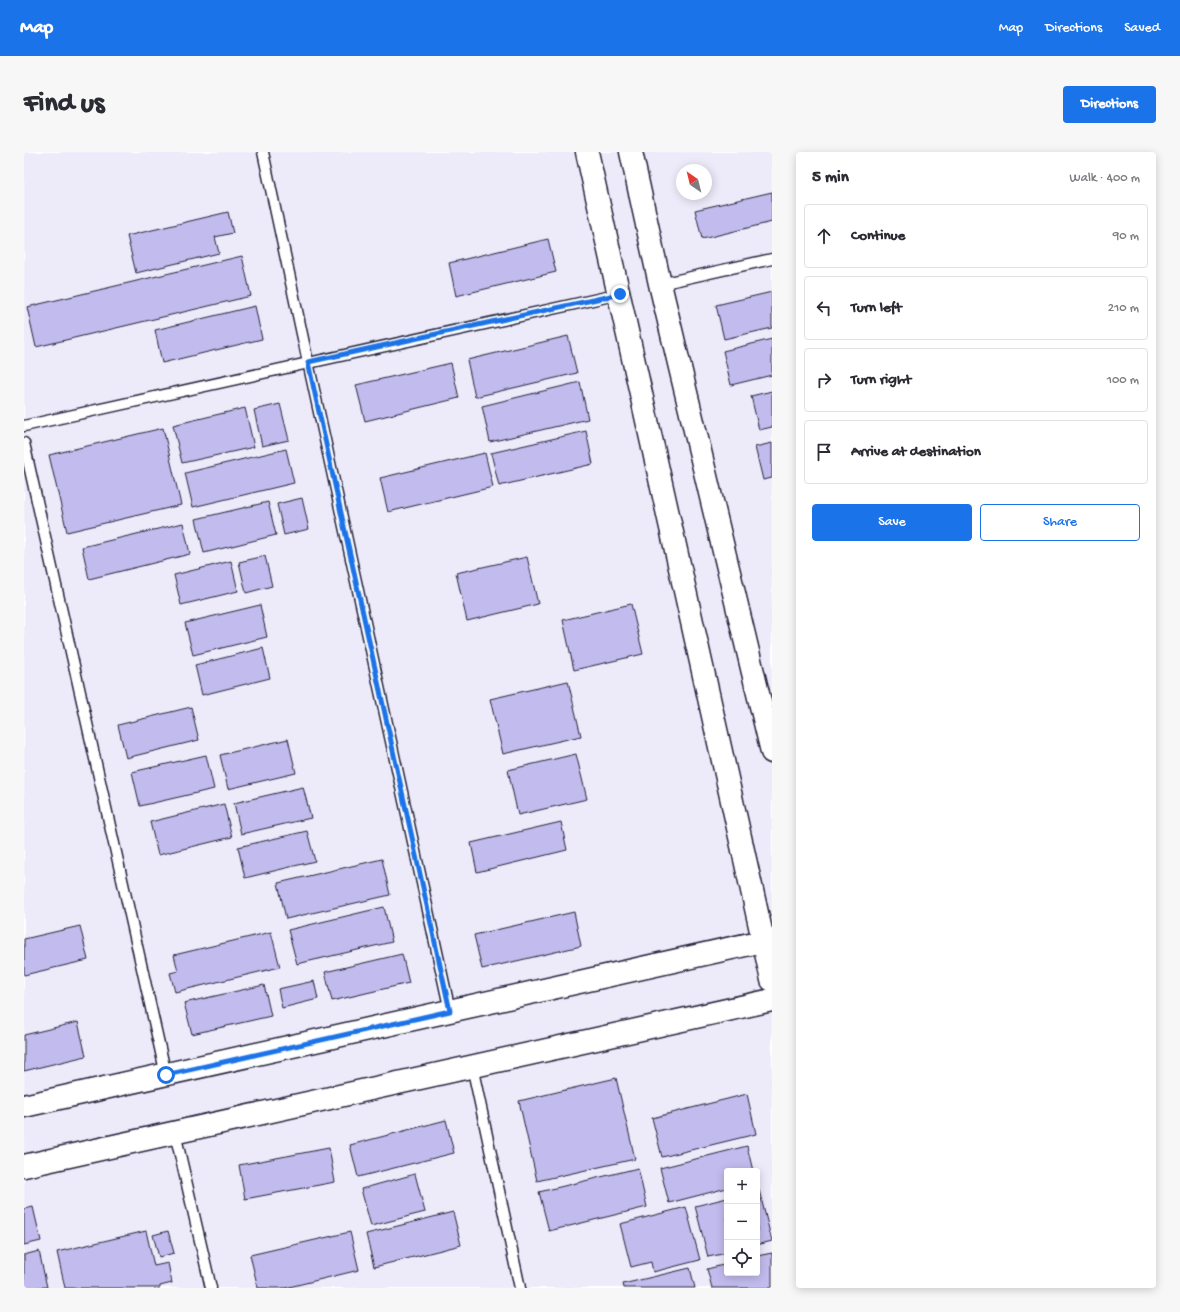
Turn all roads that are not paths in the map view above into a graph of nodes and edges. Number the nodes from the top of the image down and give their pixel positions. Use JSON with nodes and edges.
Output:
{"nodes":[{"id":1,"x":263,"y":152,"type":"edge"},
{"id":2,"x":588,"y":152,"type":"edge"},
{"id":3,"x":631,"y":152,"type":"edge"},
{"id":4,"x":772,"y":259,"type":"edge"},
{"id":5,"x":660,"y":284,"type":"junction"},
{"id":6,"x":620,"y":294,"type":"junction"},
{"id":7,"x":308,"y":362,"type":"junction"},
{"id":8,"x":24,"y":426,"type":"edge"},
{"id":9,"x":24,"y":442,"type":"edge"},
{"id":10,"x":772,"y":752,"type":"edge"},
{"id":11,"x":768,"y":940,"type":"edge"},
{"id":12,"x":772,"y":980,"type":"edge"},
{"id":13,"x":772,"y":1000,"type":"edge"},
{"id":14,"x":450,"y":1011,"type":"junction"},
{"id":15,"x":472,"y":1066,"type":"junction"},
{"id":16,"x":166,"y":1075,"type":"junction"},
{"id":17,"x":24,"y":1106,"type":"edge"},
{"id":18,"x":175,"y":1133,"type":"junction"},
{"id":19,"x":24,"y":1166,"type":"edge"},
{"id":20,"x":211,"y":1288,"type":"edge"},
{"id":21,"x":520,"y":1288,"type":"edge"}],
"edges":[{"from":1,"to":7,"type":"lane"},
{"from":2,"to":6,"type":"street"},
{"from":3,"to":5,"type":"street"},
{"from":4,"to":5,"type":"lane"},
{"from":5,"to":10,"type":"street"},
{"from":6,"to":7,"type":"lane"},
{"from":6,"to":11,"type":"street"},
{"from":7,"to":8,"type":"lane"},
{"from":7,"to":14,"type":"lane"},
{"from":9,"to":16,"type":"lane"},
{"from":11,"to":12,"type":"street"},
{"from":11,"to":14,"type":"street"},
{"from":13,"to":15,"type":"street"},
{"from":14,"to":16,"type":"street"},
{"from":15,"to":18,"type":"street"},
{"from":15,"to":21,"type":"lane"},
{"from":16,"to":17,"type":"street"},
{"from":18,"to":19,"type":"street"},
{"from":18,"to":20,"type":"lane"}]}
